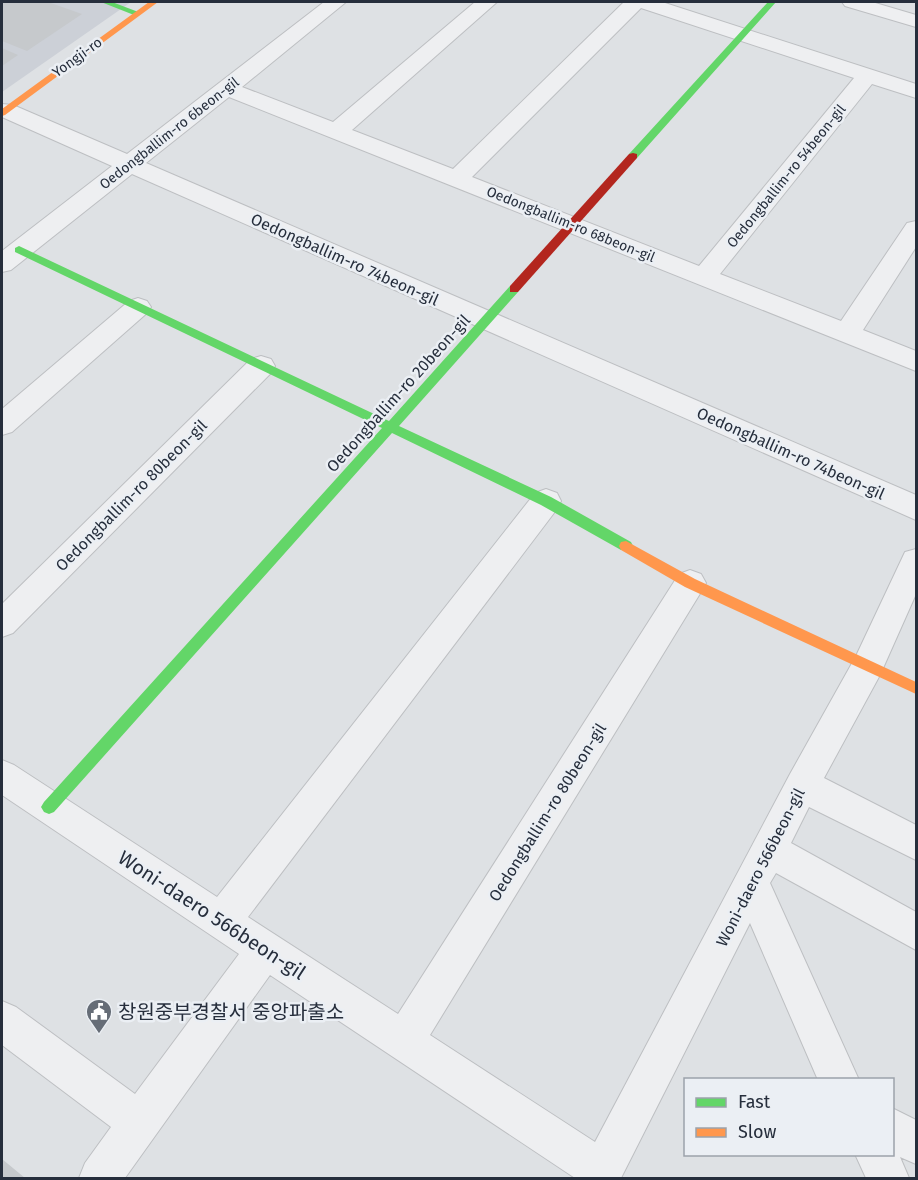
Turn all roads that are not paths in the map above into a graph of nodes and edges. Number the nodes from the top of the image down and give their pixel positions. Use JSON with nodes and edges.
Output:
{"nodes":[{"id":1,"x":105,"y":2,"type":"edge"},
{"id":2,"x":154,"y":2,"type":"edge"},
{"id":3,"x":336,"y":2,"type":"edge"},
{"id":4,"x":487,"y":2,"type":"edge"},
{"id":5,"x":635,"y":2,"type":"edge"},
{"id":6,"x":643,"y":2,"type":"edge"},
{"id":7,"x":772,"y":2,"type":"edge"},
{"id":8,"x":852,"y":2,"type":"edge"},
{"id":9,"x":137,"y":13,"type":"junction"},
{"id":10,"x":916,"y":21,"type":"edge"},
{"id":11,"x":742,"y":34,"type":"junction"},
{"id":12,"x":868,"y":75,"type":"junction"},
{"id":13,"x":226,"y":88,"type":"junction"},
{"id":14,"x":916,"y":91,"type":"edge"},
{"id":15,"x":3,"y":111,"type":"edge"},
{"id":16,"x":337,"y":132,"type":"junction"},
{"id":17,"x":129,"y":164,"type":"junction"},
{"id":18,"x":456,"y":179,"type":"junction"},
{"id":19,"x":572,"y":224,"type":"junction"},
{"id":20,"x":916,"y":229,"type":"edge"},
{"id":21,"x":10,"y":257,"type":"edge"},
{"id":22,"x":704,"y":277,"type":"junction"},
{"id":23,"x":138,"y":307,"type":"junction"},
{"id":24,"x":486,"y":320,"type":"junction"},
{"id":25,"x":847,"y":333,"type":"junction"},
{"id":26,"x":916,"y":361,"type":"edge"},
{"id":27,"x":261,"y":366,"type":"junction"},
{"id":28,"x":2,"y":425,"type":"edge"},
{"id":29,"x":390,"y":427,"type":"junction"},
{"id":30,"x":546,"y":501,"type":"junction"},
{"id":31,"x":916,"y":507,"type":"edge"},
{"id":32,"x":916,"y":561,"type":"edge"},
{"id":33,"x":690,"y":583,"type":"junction"},
{"id":34,"x":2,"y":624,"type":"edge"},
{"id":35,"x":868,"y":665,"type":"junction"},
{"id":36,"x":916,"y":688,"type":"edge"},
{"id":37,"x":2,"y":776,"type":"edge"},
{"id":38,"x":802,"y":785,"type":"junction"},
{"id":39,"x":49,"y":807,"type":"junction"},
{"id":40,"x":916,"y":843,"type":"edge"},
{"id":41,"x":769,"y":850,"type":"junction"},
{"id":42,"x":752,"y":884,"type":"junction"},
{"id":43,"x":222,"y":921,"type":"junction"},
{"id":44,"x":916,"y":932,"type":"edge"},
{"id":45,"x":265,"y":950,"type":"junction"},
{"id":46,"x":2,"y":1022,"type":"edge"},
{"id":47,"x":404,"y":1041,"type":"junction"},
{"id":48,"x":838,"y":1078,"type":"edge"},
{"id":49,"x":140,"y":1123,"type":"junction"},
{"id":50,"x":894,"y":1130,"type":"edge"},
{"id":51,"x":916,"y":1143,"type":"edge"},
{"id":52,"x":876,"y":1156,"type":"edge"},
{"id":53,"x":601,"y":1175,"type":"edge"},
{"id":54,"x":100,"y":1179,"type":"edge"},
{"id":55,"x":888,"y":1179,"type":"edge"}],
"edges":[{"from":1,"to":9,"type":"street"},
{"from":2,"to":9,"type":"street","name":"Yongji-ro"},
{"from":3,"to":13,"type":"street","name":"Oedongballim-ro 6beon-gil"},
{"from":4,"to":16,"type":"street"},
{"from":5,"to":18,"type":"street"},
{"from":6,"to":11,"type":"street"},
{"from":7,"to":11,"type":"street","name":"Oedongballim-ro 20beon-gil"},
{"from":8,"to":10,"type":"street"},
{"from":9,"to":15,"type":"street","name":"Yongji-ro"},
{"from":11,"to":12,"type":"street"},
{"from":11,"to":19,"type":"street","name":"Oedongballim-ro 20beon-gil"},
{"from":12,"to":14,"type":"street"},
{"from":12,"to":22,"type":"street","name":"Oedongballim-ro 54beon-gil"},
{"from":13,"to":16,"type":"street","name":"Oedongballim-ro 68beon-gil"},
{"from":13,"to":17,"type":"street","name":"Oedongballim-ro 6beon-gil"},
{"from":15,"to":17,"type":"street","name":"Oedongballim-ro 74beon-gil"},
{"from":16,"to":18,"type":"street","name":"Oedongballim-ro 68beon-gil"},
{"from":17,"to":21,"type":"street","name":"Oedongballim-ro 6beon-gil"},
{"from":17,"to":24,"type":"street","name":"Oedongballim-ro 74beon-gil"},
{"from":18,"to":19,"type":"street","name":"Oedongballim-ro 68beon-gil"},
{"from":19,"to":22,"type":"street","name":"Oedongballim-ro 68beon-gil"},
{"from":19,"to":24,"type":"street","name":"Oedongballim-ro 20beon-gil"},
{"from":20,"to":25,"type":"street"},
{"from":21,"to":23,"type":"street"},
{"from":22,"to":25,"type":"street","name":"Oedongballim-ro 68beon-gil"},
{"from":23,"to":27,"type":"street"},
{"from":23,"to":28,"type":"street"},
{"from":24,"to":29,"type":"street","name":"Oedongballim-ro 20beon-gil"},
{"from":24,"to":31,"type":"street","name":"Oedongballim-ro 74beon-gil"},
{"from":25,"to":26,"type":"street","name":"Oedongballim-ro 68beon-gil"},
{"from":27,"to":29,"type":"street"},
{"from":27,"to":34,"type":"street","name":"Oedongballim-ro 80beon-gil"},
{"from":29,"to":30,"type":"street"},
{"from":29,"to":39,"type":"street","name":"Oedongballim-ro 20beon-gil"},
{"from":30,"to":33,"type":"street"},
{"from":30,"to":43,"type":"street"},
{"from":32,"to":35,"type":"street","name":"Woni-daero 566beon-gil"},
{"from":33,"to":35,"type":"street"},
{"from":33,"to":47,"type":"street","name":"Oedongballim-ro 80beon-gil"},
{"from":35,"to":36,"type":"street"},
{"from":35,"to":38,"type":"street","name":"Woni-daero 566beon-gil"},
{"from":37,"to":39,"type":"street","name":"Woni-daero 566beon-gil"},
{"from":38,"to":40,"type":"street"},
{"from":38,"to":41,"type":"street","name":"Woni-daero 566beon-gil"},
{"from":39,"to":43,"type":"street","name":"Woni-daero 566beon-gil"},
{"from":41,"to":42,"type":"street","name":"Woni-daero 566beon-gil"},
{"from":41,"to":44,"type":"street"},
{"from":42,"to":48,"type":"street"},
{"from":42,"to":53,"type":"street","name":"Woni-daero 566beon-gil"},
{"from":43,"to":45,"type":"street","name":"Woni-daero 566beon-gil"},
{"from":45,"to":47,"type":"street","name":"Woni-daero 566beon-gil"},
{"from":45,"to":49,"type":"street"},
{"from":46,"to":49,"type":"street"},
{"from":47,"to":53,"type":"street","name":"Woni-daero 566beon-gil"},
{"from":49,"to":54,"type":"street"},
{"from":50,"to":51,"type":"street"},
{"from":52,"to":55,"type":"street"}]}
